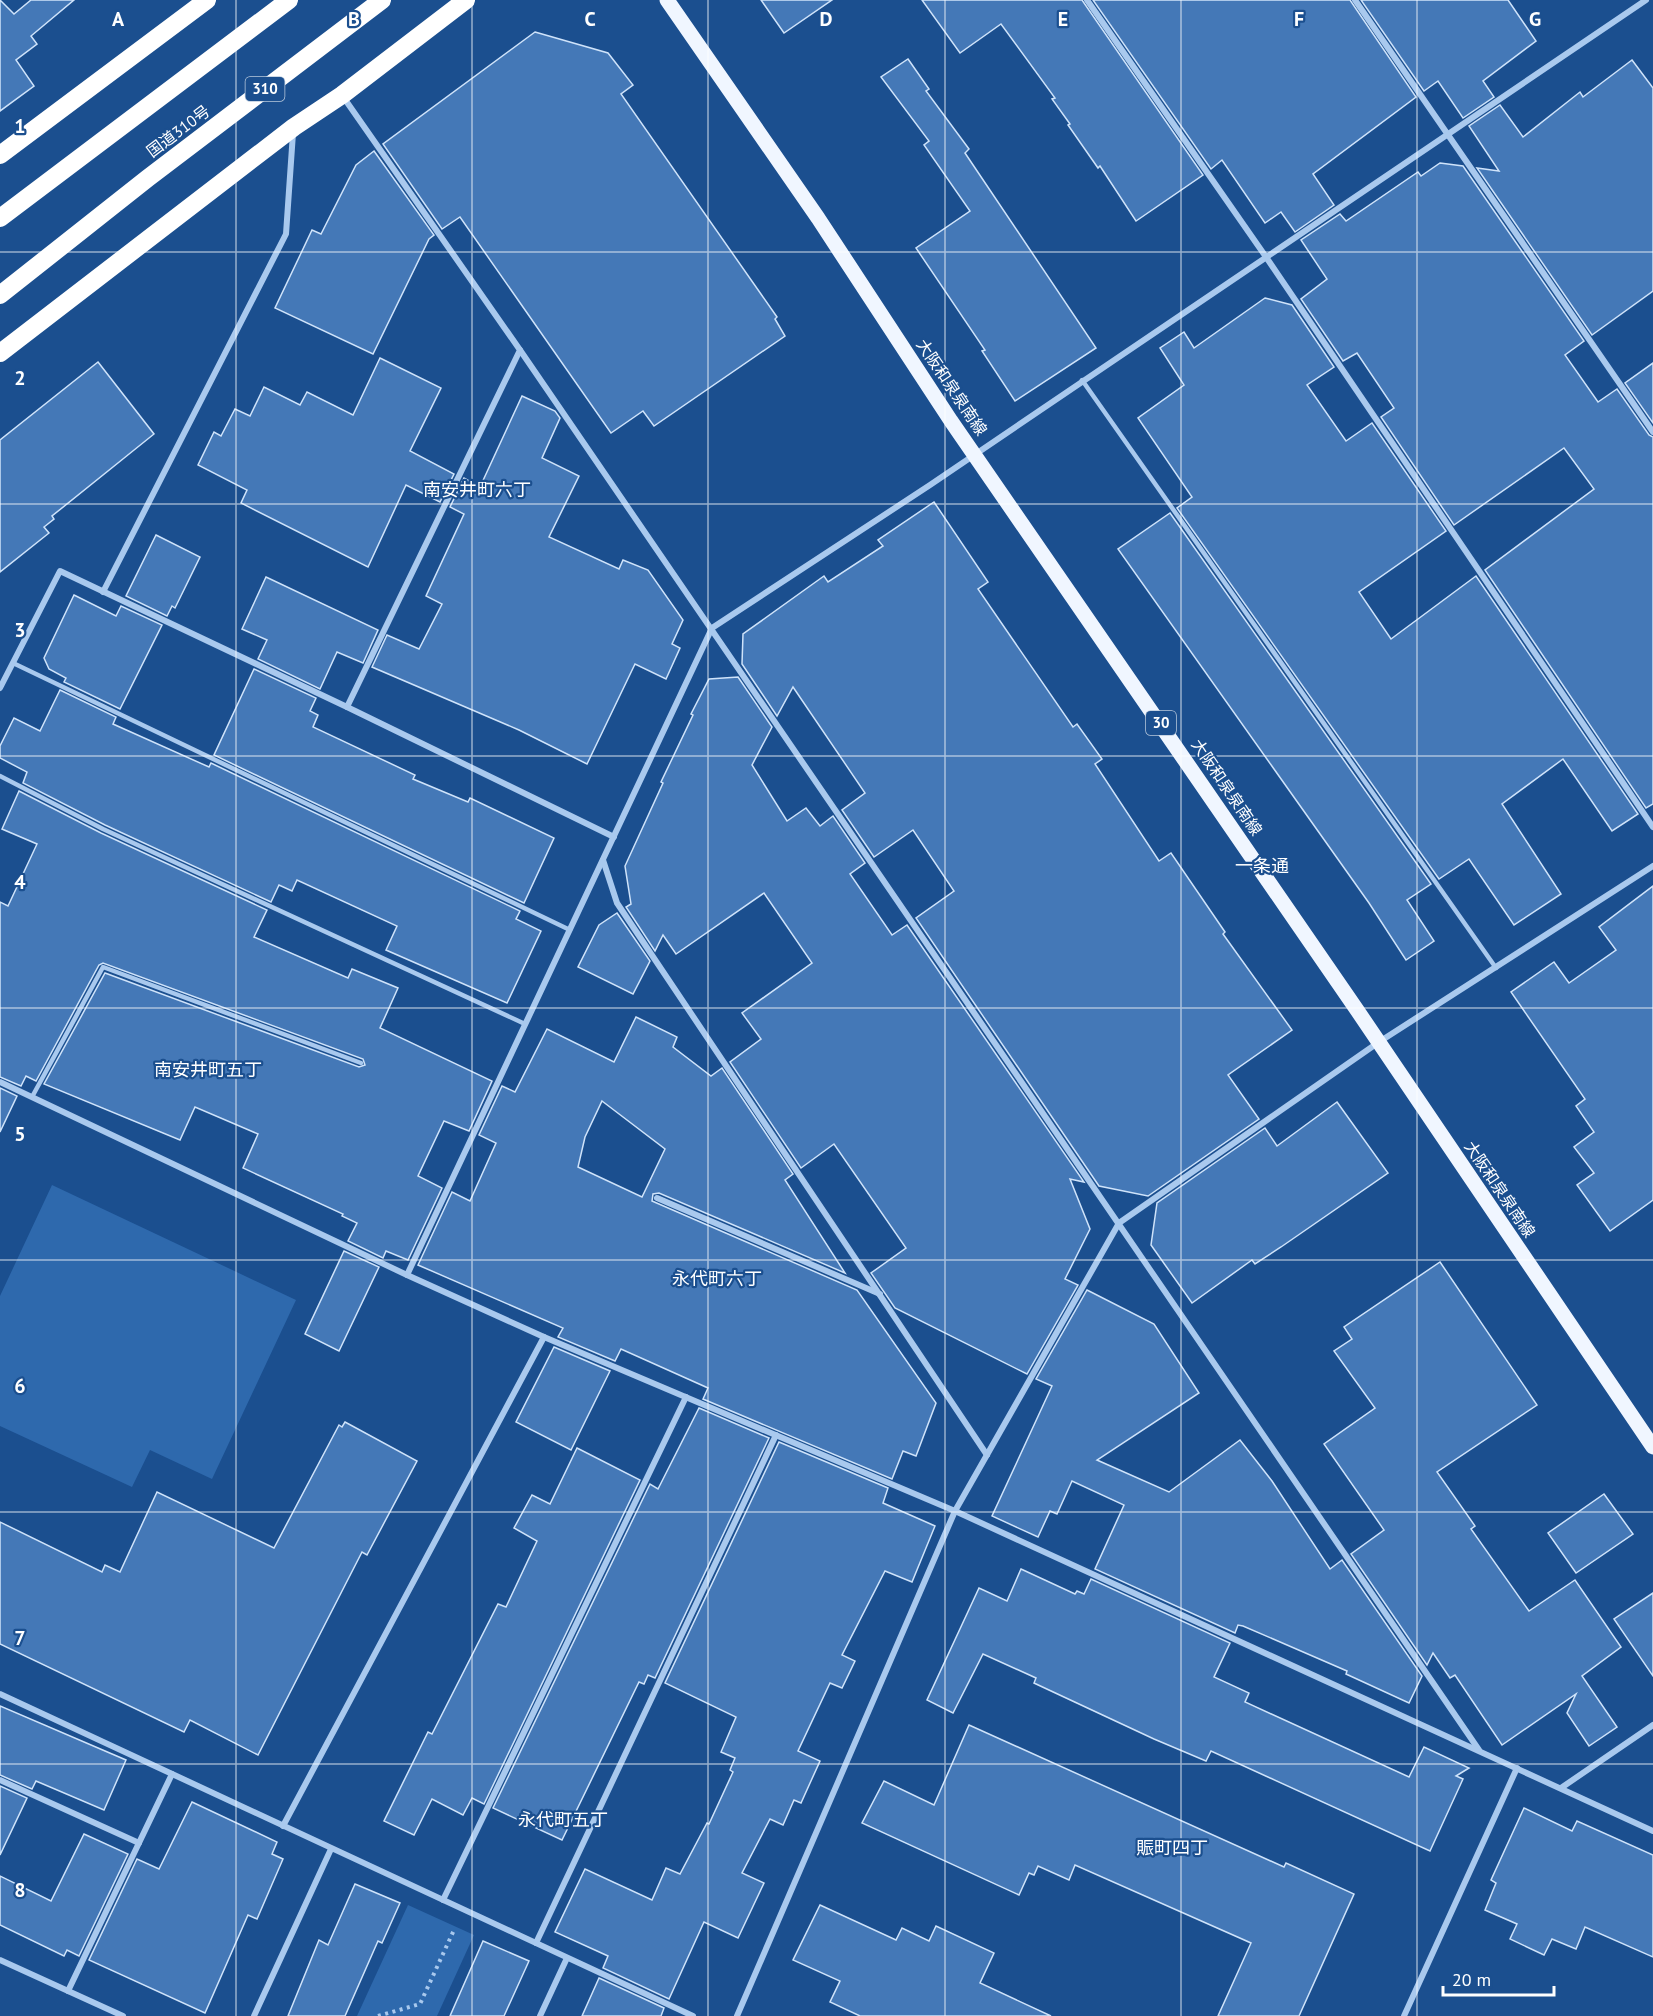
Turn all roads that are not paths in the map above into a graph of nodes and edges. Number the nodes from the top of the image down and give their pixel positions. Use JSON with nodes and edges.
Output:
{"nodes":[{"id":1,"x":207,"y":0,"type":"edge"},
{"id":2,"x":289,"y":0,"type":"edge"},
{"id":3,"x":382,"y":0,"type":"edge"},
{"id":4,"x":466,"y":0,"type":"edge"},
{"id":5,"x":667,"y":0,"type":"edge"},
{"id":6,"x":1088,"y":0,"type":"edge"},
{"id":7,"x":1355,"y":0,"type":"edge"},
{"id":8,"x":1646,"y":0,"type":"edge"},
{"id":9,"x":342,"y":95,"type":"junction"},
{"id":10,"x":294,"y":127,"type":"junction"},
{"id":11,"x":1446,"y":133,"type":"junction"},
{"id":12,"x":0,"y":155,"type":"edge"},
{"id":13,"x":0,"y":218,"type":"edge"},
{"id":14,"x":1266,"y":257,"type":"junction"},
{"id":15,"x":0,"y":295,"type":"edge"},
{"id":16,"x":520,"y":350,"type":"junction"},
{"id":17,"x":0,"y":353,"type":"edge"},
{"id":18,"x":1082,"y":380,"type":"junction"},
{"id":19,"x":1653,"y":432,"type":"edge"},
{"id":20,"x":975,"y":452,"type":"junction"},
{"id":21,"x":103,"y":592,"type":"junction"},
{"id":22,"x":712,"y":628,"type":"junction"},
{"id":23,"x":13,"y":663,"type":"junction"},
{"id":24,"x":0,"y":688,"type":"edge"},
{"id":25,"x":347,"y":707,"type":"junction"},
{"id":26,"x":0,"y":776,"type":"edge"},
{"id":27,"x":1653,"y":827,"type":"edge"},
{"id":28,"x":614,"y":837,"type":"junction"},
{"id":29,"x":603,"y":860,"type":"junction"},
{"id":30,"x":1653,"y":866,"type":"edge"},
{"id":31,"x":570,"y":930,"type":"junction"},
{"id":32,"x":1496,"y":968,"type":"junction"},
{"id":33,"x":525,"y":1024,"type":"junction"},
{"id":34,"x":1379,"y":1042,"type":"junction"},
{"id":35,"x":361,"y":1063,"type":"dead end"},
{"id":36,"x":0,"y":1082,"type":"edge"},
{"id":37,"x":32,"y":1097,"type":"junction"},
{"id":38,"x":657,"y":1198,"type":"dead end"},
{"id":39,"x":1119,"y":1223,"type":"junction"},
{"id":40,"x":407,"y":1275,"type":"junction"},
{"id":41,"x":880,"y":1294,"type":"junction"},
{"id":42,"x":544,"y":1337,"type":"junction"},
{"id":43,"x":686,"y":1397,"type":"junction"},
{"id":44,"x":776,"y":1435,"type":"junction"},
{"id":45,"x":1653,"y":1447,"type":"edge"},
{"id":46,"x":987,"y":1455,"type":"junction"},
{"id":47,"x":955,"y":1511,"type":"junction"},
{"id":48,"x":0,"y":1694,"type":"edge"},
{"id":49,"x":1653,"y":1725,"type":"edge"},
{"id":50,"x":1479,"y":1751,"type":"junction"},
{"id":51,"x":1517,"y":1768,"type":"junction"},
{"id":52,"x":172,"y":1774,"type":"junction"},
{"id":53,"x":0,"y":1780,"type":"edge"},
{"id":54,"x":1561,"y":1788,"type":"junction"},
{"id":55,"x":284,"y":1826,"type":"junction"},
{"id":56,"x":1653,"y":1831,"type":"edge"},
{"id":57,"x":139,"y":1843,"type":"junction"},
{"id":58,"x":331,"y":1849,"type":"junction"},
{"id":59,"x":443,"y":1900,"type":"junction"},
{"id":60,"x":536,"y":1943,"type":"junction"},
{"id":61,"x":567,"y":1958,"type":"junction"},
{"id":62,"x":0,"y":1960,"type":"edge"},
{"id":63,"x":69,"y":1991,"type":"junction"},
{"id":64,"x":123,"y":2016,"type":"edge"},
{"id":65,"x":254,"y":2016,"type":"edge"},
{"id":66,"x":540,"y":2016,"type":"edge"},
{"id":67,"x":693,"y":2016,"type":"edge"},
{"id":68,"x":737,"y":2016,"type":"edge"},
{"id":69,"x":1404,"y":2016,"type":"edge"}],
"edges":[{"from":1,"to":12,"type":"highway"},
{"from":2,"to":13,"type":"highway"},
{"from":3,"to":15,"type":"highway","name":"国道310号","number":"310"},
{"from":4,"to":9,"type":"highway"},
{"from":5,"to":20,"type":"main road","name":"大阪和泉泉南線","number":"30"},
{"from":6,"to":14,"type":"street"},
{"from":7,"to":11,"type":"street"},
{"from":8,"to":11,"type":"street"},
{"from":9,"to":10,"type":"highway"},
{"from":9,"to":16,"type":"street"},
{"from":10,"to":17,"type":"highway"},
{"from":10,"to":21,"type":"street"},
{"from":11,"to":14,"type":"street"},
{"from":11,"to":19,"type":"street"},
{"from":14,"to":18,"type":"street"},
{"from":14,"to":27,"type":"street"},
{"from":16,"to":22,"type":"street"},
{"from":16,"to":25,"type":"street"},
{"from":18,"to":20,"type":"street"},
{"from":18,"to":32,"type":"lane"},
{"from":20,"to":22,"type":"street"},
{"from":20,"to":34,"type":"main road","name":"大阪和泉泉南線","number":"30"},
{"from":21,"to":23,"type":"street"},
{"from":21,"to":25,"type":"street"},
{"from":22,"to":28,"type":"street"},
{"from":22,"to":39,"type":"street"},
{"from":23,"to":24,"type":"street"},
{"from":23,"to":31,"type":"lane"},
{"from":25,"to":28,"type":"street"},
{"from":26,"to":33,"type":"lane"},
{"from":28,"to":29,"type":"street"},
{"from":29,"to":31,"type":"street"},
{"from":29,"to":41,"type":"street"},
{"from":30,"to":32,"type":"street"},
{"from":31,"to":33,"type":"street"},
{"from":32,"to":34,"type":"street"},
{"from":33,"to":40,"type":"street"},
{"from":34,"to":39,"type":"street"},
{"from":34,"to":45,"type":"main road","name":"大阪和泉泉南線","number":"30"},
{"from":35,"to":37,"type":"lane"},
{"from":36,"to":37,"type":"street"},
{"from":37,"to":40,"type":"street"},
{"from":38,"to":41,"type":"street"},
{"from":39,"to":46,"type":"street"},
{"from":39,"to":50,"type":"street"},
{"from":40,"to":42,"type":"street"},
{"from":41,"to":46,"type":"street"},
{"from":42,"to":43,"type":"street"},
{"from":42,"to":55,"type":"street"},
{"from":43,"to":44,"type":"street"},
{"from":43,"to":59,"type":"street"},
{"from":44,"to":47,"type":"street"},
{"from":44,"to":60,"type":"street"},
{"from":46,"to":47,"type":"street"},
{"from":47,"to":50,"type":"street"},
{"from":47,"to":68,"type":"street"},
{"from":48,"to":52,"type":"street"},
{"from":49,"to":54,"type":"street"},
{"from":50,"to":51,"type":"street"},
{"from":51,"to":54,"type":"street"},
{"from":51,"to":69,"type":"street"},
{"from":52,"to":55,"type":"street"},
{"from":52,"to":57,"type":"street"},
{"from":53,"to":57,"type":"street"},
{"from":54,"to":56,"type":"street"},
{"from":55,"to":58,"type":"street"},
{"from":57,"to":63,"type":"street"},
{"from":58,"to":59,"type":"street"},
{"from":58,"to":65,"type":"street"},
{"from":59,"to":60,"type":"street"},
{"from":60,"to":61,"type":"street"},
{"from":61,"to":66,"type":"street"},
{"from":61,"to":67,"type":"street"},
{"from":62,"to":63,"type":"street"},
{"from":63,"to":64,"type":"street"}]}
